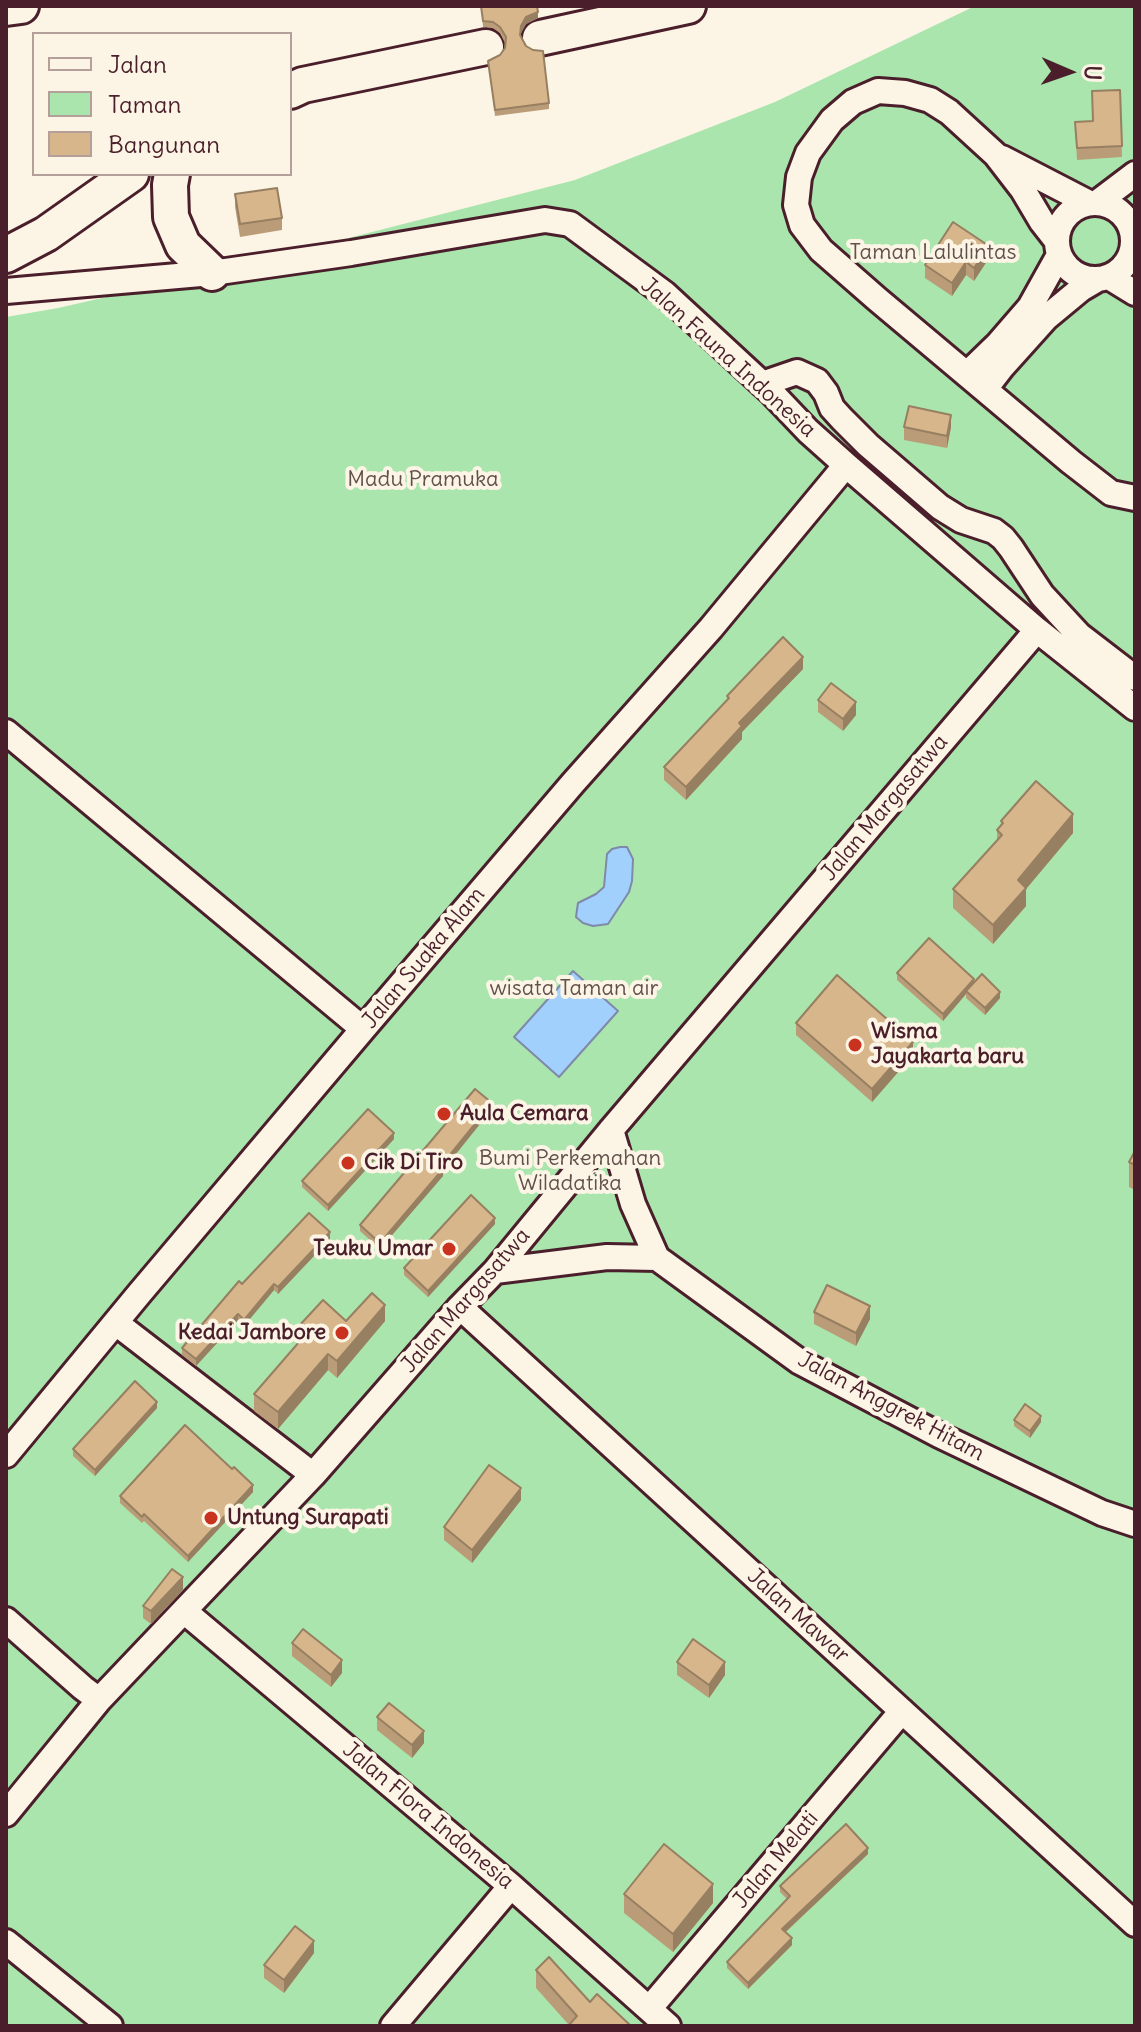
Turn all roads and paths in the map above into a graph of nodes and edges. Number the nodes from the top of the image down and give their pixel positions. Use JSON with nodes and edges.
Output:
{"nodes":[{"id":1,"x":21,"y":6,"type":"edge"},
{"id":2,"x":688,"y":6,"type":"edge"},
{"id":3,"x":6,"y":8,"type":"edge"},
{"id":4,"x":540,"y":38,"type":"dead end"},
{"id":5,"x":486,"y":47,"type":"dead end"},
{"id":6,"x":292,"y":90,"type":"edge"},
{"id":7,"x":996,"y":155,"type":"junction"},
{"id":8,"x":1135,"y":174,"type":"edge"},
{"id":9,"x":128,"y":176,"type":"edge"},
{"id":10,"x":172,"y":176,"type":"edge"},
{"id":11,"x":1093,"y":203,"type":"junction"},
{"id":12,"x":1134,"y":234,"type":"edge"},
{"id":13,"x":1058,"y":247,"type":"junction"},
{"id":14,"x":6,"y":255,"type":"edge"},
{"id":15,"x":212,"y":273,"type":"junction"},
{"id":16,"x":1104,"y":278,"type":"junction"},
{"id":17,"x":6,"y":291,"type":"edge"},
{"id":18,"x":1135,"y":293,"type":"edge"},
{"id":19,"x":976,"y":382,"type":"junction"},
{"id":20,"x":762,"y":384,"type":"junction"},
{"id":21,"x":846,"y":465,"type":"junction"},
{"id":22,"x":1135,"y":498,"type":"edge"},
{"id":23,"x":1037,"y":630,"type":"junction"},
{"id":24,"x":1135,"y":678,"type":"edge"},
{"id":25,"x":1135,"y":708,"type":"edge"},
{"id":26,"x":6,"y":732,"type":"edge"},
{"id":27,"x":363,"y":1029,"type":"junction"},
{"id":28,"x":611,"y":1130,"type":"junction"},
{"id":29,"x":657,"y":1258,"type":"junction"},
{"id":30,"x":495,"y":1271,"type":"junction"},
{"id":31,"x":460,"y":1307,"type":"junction"},
{"id":32,"x":116,"y":1323,"type":"junction"},
{"id":33,"x":6,"y":1455,"type":"edge"},
{"id":34,"x":313,"y":1475,"type":"junction"},
{"id":35,"x":1135,"y":1524,"type":"edge"},
{"id":36,"x":184,"y":1611,"type":"junction"},
{"id":37,"x":6,"y":1620,"type":"edge"},
{"id":38,"x":99,"y":1700,"type":"junction"},
{"id":39,"x":902,"y":1711,"type":"junction"},
{"id":40,"x":6,"y":1814,"type":"edge"},
{"id":41,"x":511,"y":1886,"type":"junction"},
{"id":42,"x":1135,"y":1924,"type":"edge"},
{"id":43,"x":6,"y":1942,"type":"edge"},
{"id":44,"x":649,"y":2009,"type":"junction"},
{"id":45,"x":110,"y":2026,"type":"edge"},
{"id":46,"x":393,"y":2026,"type":"edge"},
{"id":47,"x":668,"y":2026,"type":"edge"}],
"edges":[{"from":1,"to":3,"type":"highway"},
{"from":2,"to":4,"type":"highway"},
{"from":5,"to":6,"type":"highway"},
{"from":7,"to":11,"type":"street"},
{"from":7,"to":13,"type":"street"},
{"from":7,"to":19,"type":"street"},
{"from":8,"to":11,"type":"street"},
{"from":9,"to":14,"type":"highway"},
{"from":10,"to":15,"type":"highway"},
{"from":11,"to":12,"type":"street"},
{"from":11,"to":13,"type":"street"},
{"from":12,"to":16,"type":"street"},
{"from":13,"to":16,"type":"street"},
{"from":13,"to":19,"type":"street"},
{"from":15,"to":17,"type":"street","name":"Jalan Fauna Indonesia"},
{"from":15,"to":20,"type":"street","name":"Jalan Fauna Indonesia"},
{"from":16,"to":18,"type":"street"},
{"from":16,"to":19,"type":"street"},
{"from":19,"to":22,"type":"street"},
{"from":20,"to":21,"type":"street","name":"Jalan Fauna Indonesia"},
{"from":20,"to":24,"type":"street"},
{"from":21,"to":23,"type":"street","name":"Jalan Fauna Indonesia"},
{"from":21,"to":27,"type":"street","name":"Jalan Suaka Alam"},
{"from":23,"to":25,"type":"street","name":"Jalan Fauna Indonesia"},
{"from":23,"to":28,"type":"street","name":"Jalan Margasatwa"},
{"from":26,"to":27,"type":"street"},
{"from":27,"to":32,"type":"street","name":"Jalan Suaka Alam"},
{"from":28,"to":29,"type":"street"},
{"from":28,"to":30,"type":"street","name":"Jalan Margasatwa"},
{"from":29,"to":30,"type":"street"},
{"from":29,"to":35,"type":"street","name":"Jalan Anggrek Hitam"},
{"from":30,"to":31,"type":"street","name":"Jalan Margasatwa"},
{"from":31,"to":34,"type":"street","name":"Jalan Margasatwa"},
{"from":31,"to":39,"type":"street","name":"Jalan Mawar"},
{"from":32,"to":33,"type":"street","name":"Jalan Suaka Alam"},
{"from":32,"to":34,"type":"street"},
{"from":34,"to":36,"type":"street","name":"Jalan Margasatwa"},
{"from":36,"to":38,"type":"street","name":"Jalan Margasatwa"},
{"from":36,"to":41,"type":"street","name":"Jalan Flora Indonesia"},
{"from":37,"to":38,"type":"street"},
{"from":38,"to":40,"type":"street","name":"Jalan Margasatwa"},
{"from":39,"to":42,"type":"street","name":"Jalan Mawar"},
{"from":39,"to":44,"type":"street","name":"Jalan Melati"},
{"from":41,"to":44,"type":"street","name":"Jalan Flora Indonesia"},
{"from":41,"to":46,"type":"street"},
{"from":43,"to":45,"type":"street"},
{"from":44,"to":47,"type":"street","name":"Jalan Flora Indonesia"}]}
